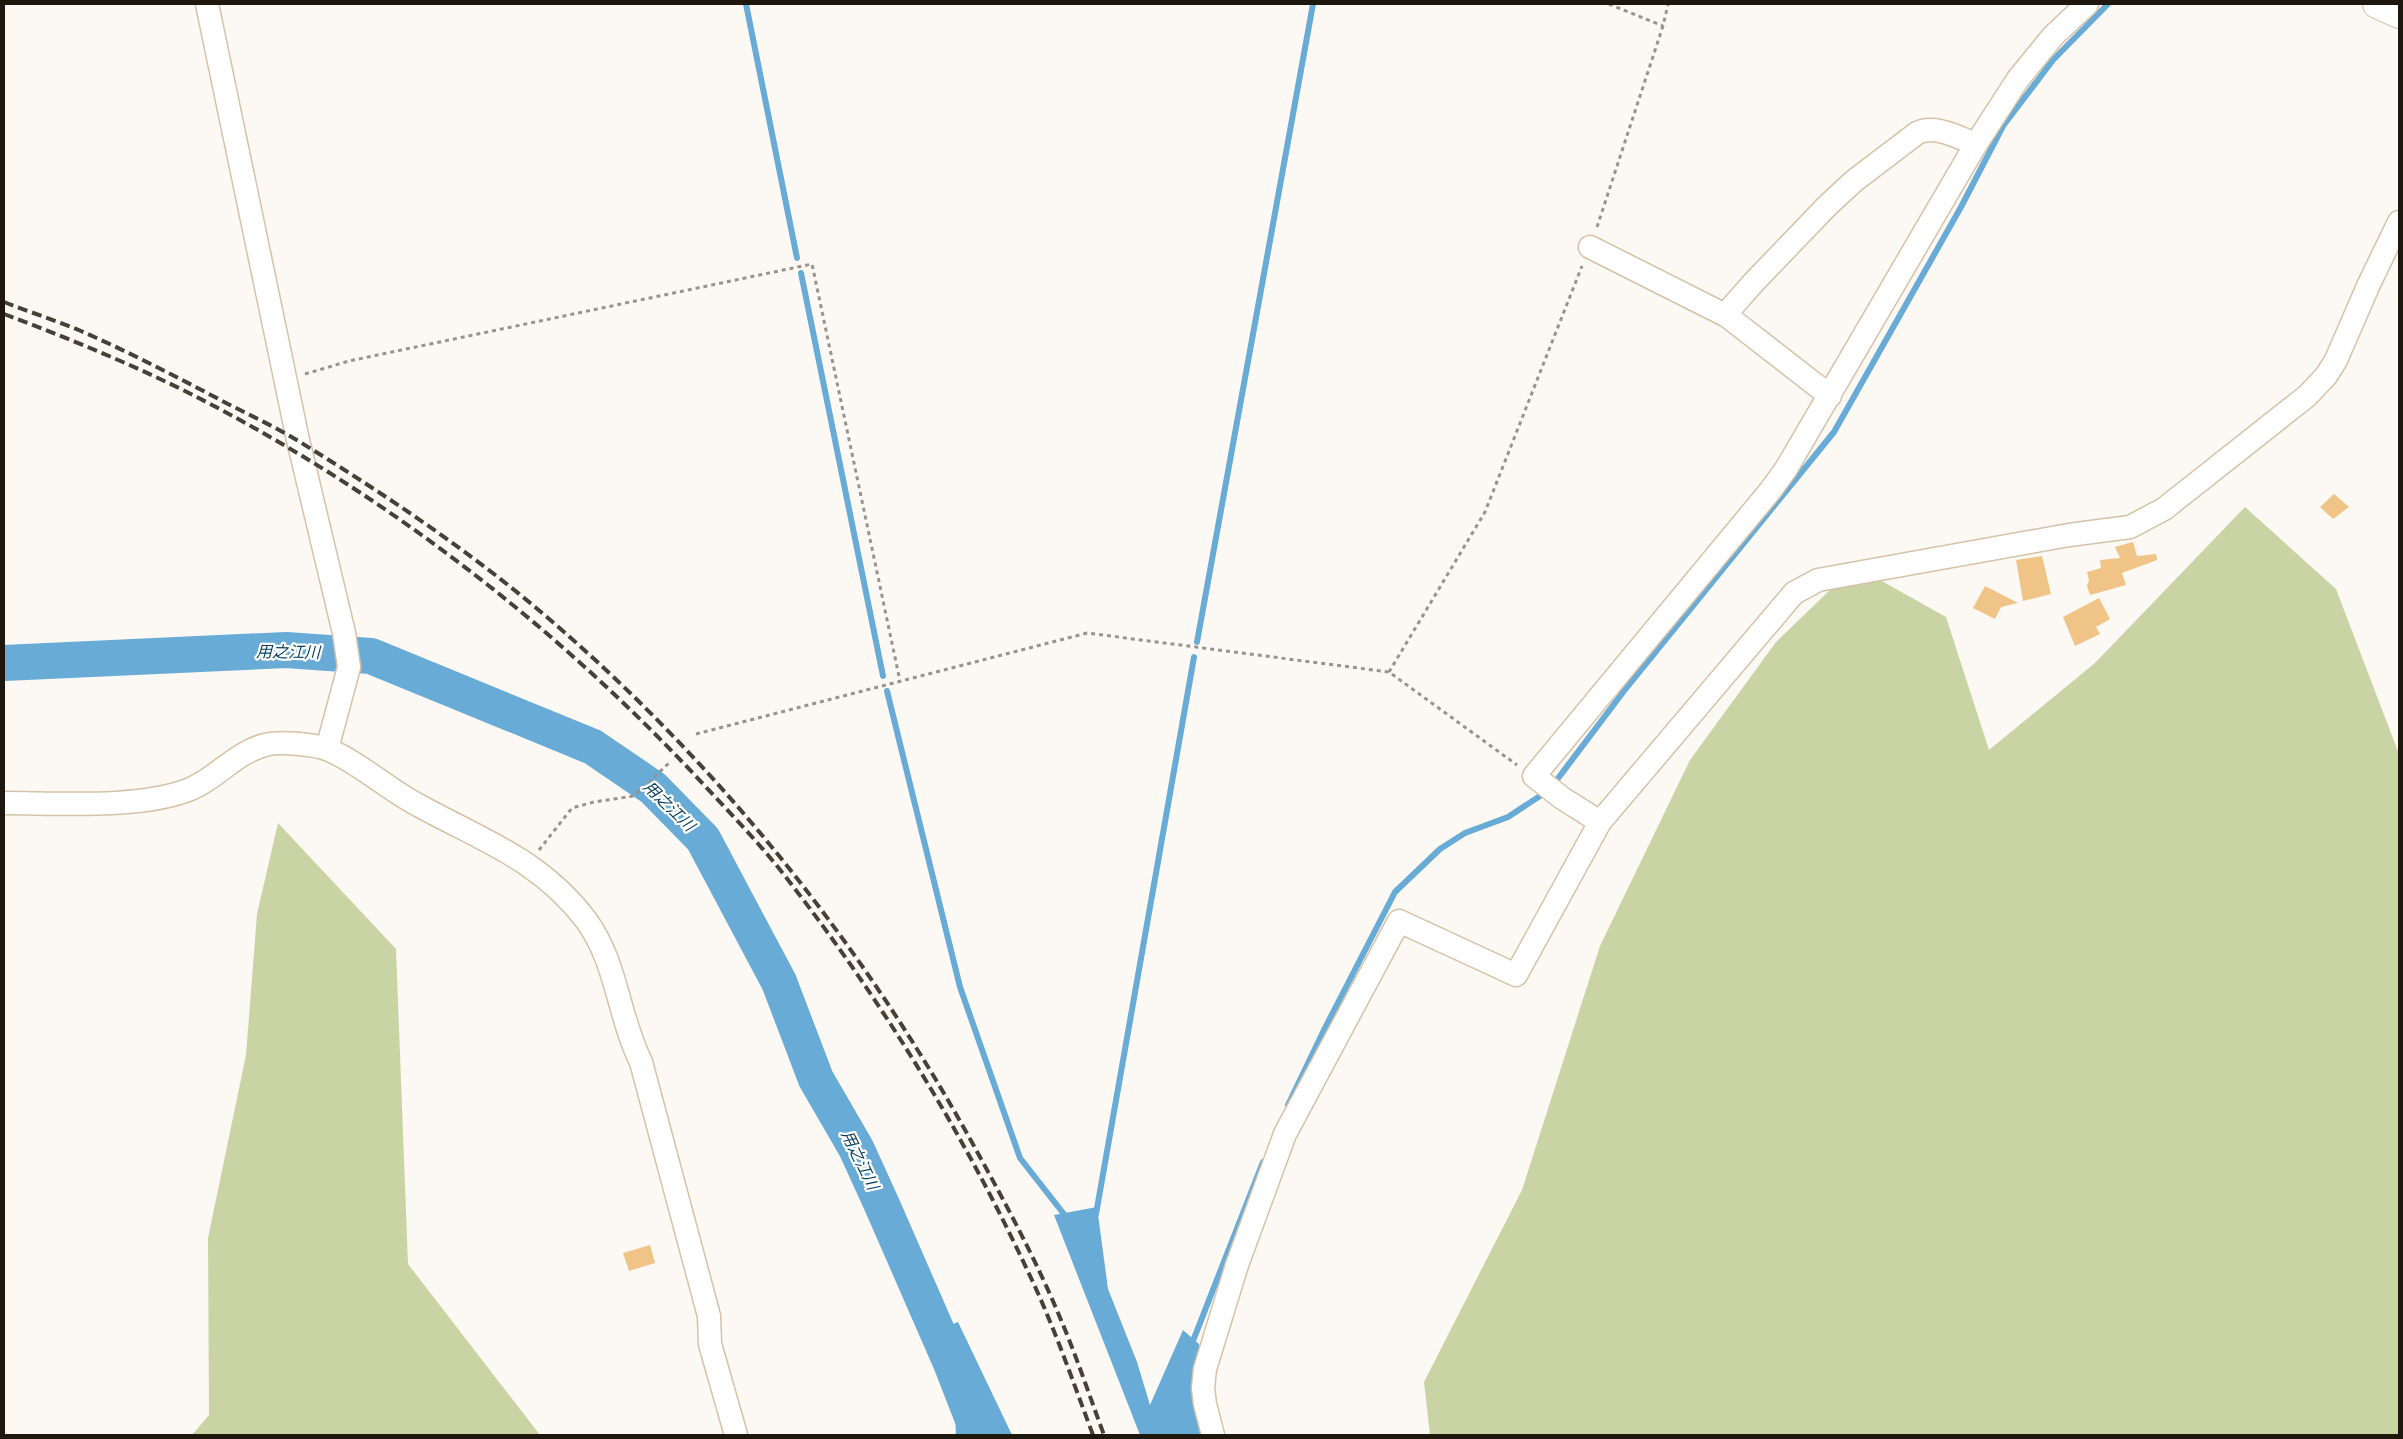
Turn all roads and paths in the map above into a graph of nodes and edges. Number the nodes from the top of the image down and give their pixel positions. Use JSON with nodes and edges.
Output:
{"nodes":[{"id":1,"x":207,"y":4,"type":"edge"},
{"id":2,"x":1609,"y":4,"type":"edge"},
{"id":3,"x":1668,"y":4,"type":"edge"},
{"id":4,"x":2087,"y":4,"type":"edge"},
{"id":5,"x":2377,"y":4,"type":"edge"},
{"id":6,"x":2399,"y":14,"type":"edge"},
{"id":7,"x":1663,"y":26,"type":"junction"},
{"id":8,"x":1976,"y":144,"type":"junction"},
{"id":9,"x":2399,"y":222,"type":"edge"},
{"id":10,"x":1590,"y":247,"type":"junction"},
{"id":11,"x":1727,"y":316,"type":"junction"},
{"id":12,"x":285,"y":380,"type":"junction"},
{"id":13,"x":1830,"y":396,"type":"junction"},
{"id":14,"x":1389,"y":672,"type":"junction"},
{"id":15,"x":900,"y":681,"type":"junction"},
{"id":16,"x":696,"y":734,"type":"dead end"},
{"id":17,"x":328,"y":749,"type":"junction"},
{"id":18,"x":670,"y":762,"type":"dead end"},
{"id":19,"x":1538,"y":778,"type":"junction"},
{"id":20,"x":4,"y":803,"type":"edge"},
{"id":21,"x":1598,"y":821,"type":"junction"},
{"id":22,"x":528,"y":864,"type":"junction"},
{"id":23,"x":736,"y":1435,"type":"edge"},
{"id":24,"x":1213,"y":1435,"type":"edge"}],
"edges":[{"from":1,"to":12,"type":"street"},
{"from":2,"to":7,"type":"path"},
{"from":3,"to":7,"type":"path"},
{"from":4,"to":8,"type":"street"},
{"from":5,"to":6,"type":"street"},
{"from":7,"to":10,"type":"path"},
{"from":8,"to":11,"type":"street"},
{"from":8,"to":13,"type":"street"},
{"from":9,"to":21,"type":"street"},
{"from":10,"to":11,"type":"street"},
{"from":10,"to":14,"type":"path"},
{"from":11,"to":13,"type":"street"},
{"from":12,"to":15,"type":"path"},
{"from":12,"to":17,"type":"street"},
{"from":13,"to":19,"type":"street"},
{"from":14,"to":15,"type":"path"},
{"from":14,"to":19,"type":"path"},
{"from":15,"to":16,"type":"path"},
{"from":17,"to":20,"type":"street"},
{"from":17,"to":22,"type":"street"},
{"from":18,"to":22,"type":"path"},
{"from":19,"to":21,"type":"street"},
{"from":21,"to":24,"type":"street"},
{"from":22,"to":23,"type":"street"}]}
